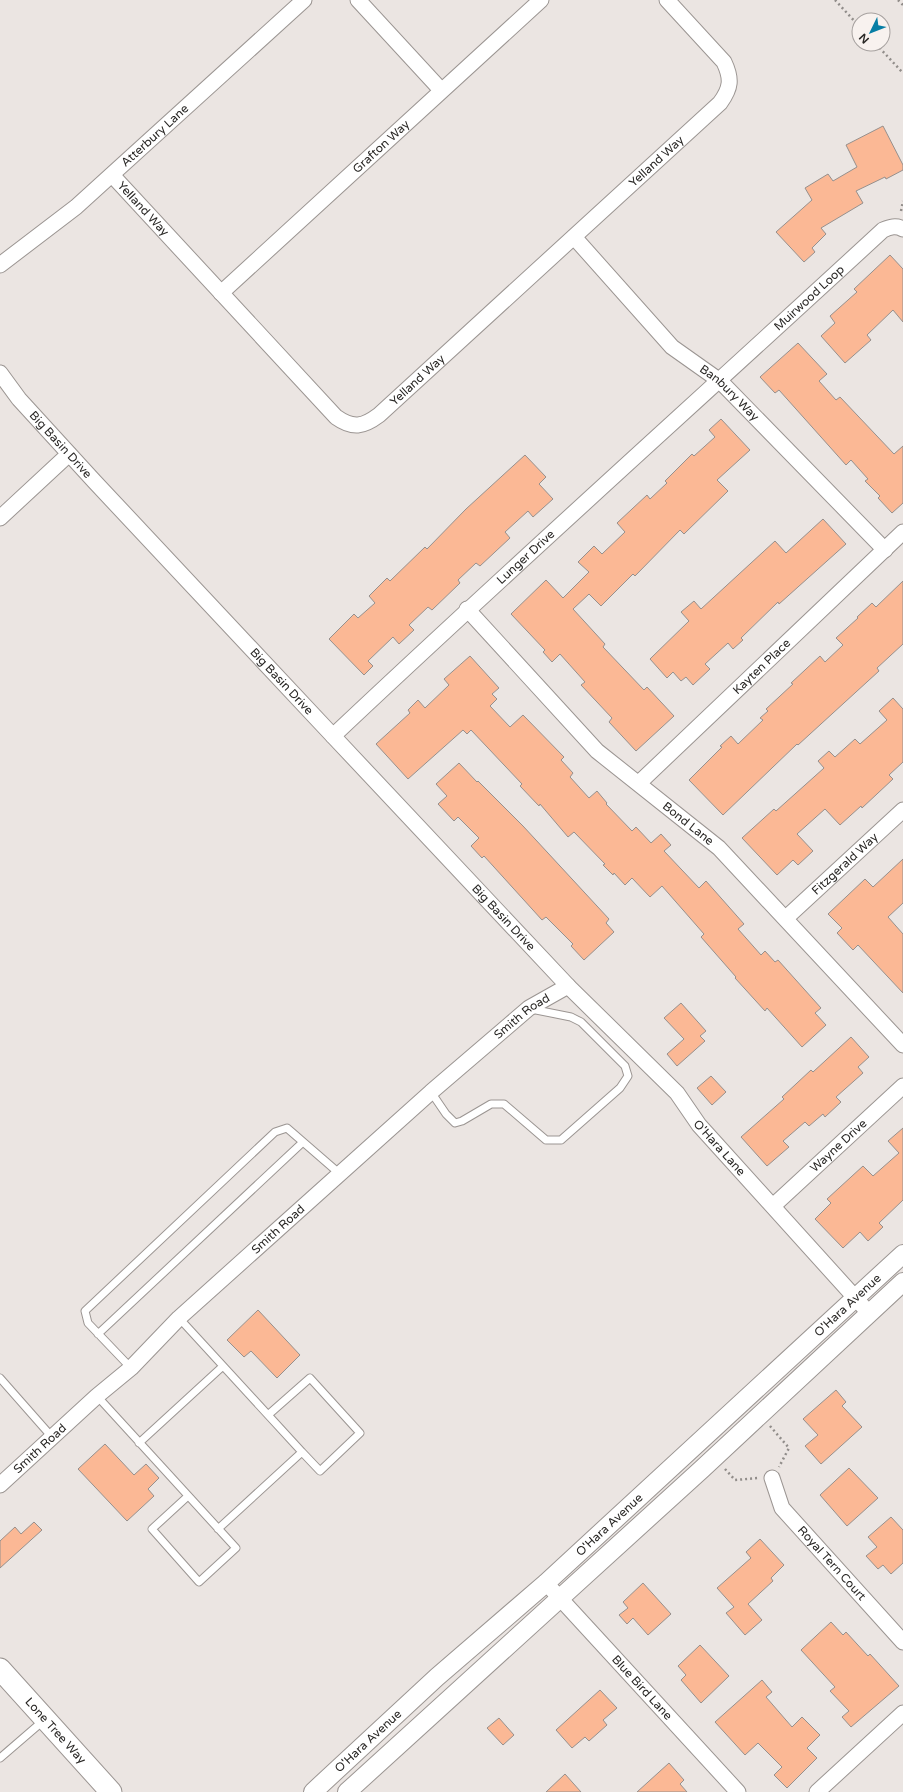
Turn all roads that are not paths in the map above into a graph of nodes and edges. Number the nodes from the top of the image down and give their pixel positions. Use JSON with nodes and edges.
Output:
{"nodes":[{"id":1,"x":304,"y":0,"type":"edge"},
{"id":2,"x":358,"y":0,"type":"edge"},
{"id":3,"x":541,"y":0,"type":"edge"},
{"id":4,"x":667,"y":0,"type":"edge"},
{"id":5,"x":441,"y":90,"type":"junction"},
{"id":6,"x":112,"y":175,"type":"junction"},
{"id":7,"x":903,"y":229,"type":"edge"},
{"id":8,"x":574,"y":237,"type":"junction"},
{"id":9,"x":0,"y":265,"type":"edge"},
{"id":10,"x":221,"y":293,"type":"junction"},
{"id":11,"x":0,"y":373,"type":"edge"},
{"id":12,"x":720,"y":381,"type":"junction"},
{"id":13,"x":69,"y":454,"type":"junction"},
{"id":14,"x":0,"y":518,"type":"edge"},
{"id":15,"x":903,"y":532,"type":"edge"},
{"id":16,"x":885,"y":550,"type":"junction"},
{"id":17,"x":467,"y":609,"type":"junction"},
{"id":18,"x":333,"y":736,"type":"junction"},
{"id":19,"x":639,"y":782,"type":"junction"},
{"id":20,"x":903,"y":810,"type":"edge"},
{"id":21,"x":786,"y":918,"type":"junction"},
{"id":22,"x":568,"y":986,"type":"junction"},
{"id":23,"x":529,"y":1008,"type":"junction"},
{"id":24,"x":903,"y":1045,"type":"edge"},
{"id":25,"x":903,"y":1086,"type":"edge"},
{"id":26,"x":431,"y":1092,"type":"junction"},
{"id":27,"x":303,"y":1142,"type":"junction"},
{"id":28,"x":340,"y":1174,"type":"junction"},
{"id":29,"x":773,"y":1206,"type":"junction"},
{"id":30,"x":903,"y":1254,"type":"edge"},
{"id":31,"x":903,"y":1282,"type":"edge"},
{"id":32,"x":855,"y":1298,"type":"junction"},
{"id":33,"x":869,"y":1313,"type":"junction"},
{"id":34,"x":178,"y":1318,"type":"junction"},
{"id":35,"x":98,"y":1334,"type":"junction"},
{"id":36,"x":223,"y":1366,"type":"junction"},
{"id":37,"x":131,"y":1368,"type":"junction"},
{"id":38,"x":0,"y":1378,"type":"edge"},
{"id":39,"x":97,"y":1396,"type":"junction"},
{"id":40,"x":268,"y":1415,"type":"junction"},
{"id":41,"x":52,"y":1437,"type":"junction"},
{"id":42,"x":139,"y":1443,"type":"junction"},
{"id":43,"x":302,"y":1452,"type":"junction"},
{"id":44,"x":772,"y":1478,"type":"road end"},
{"id":45,"x":0,"y":1485,"type":"edge"},
{"id":46,"x":188,"y":1496,"type":"junction"},
{"id":47,"x":218,"y":1529,"type":"junction"},
{"id":48,"x":546,"y":1583,"type":"junction"},
{"id":49,"x":560,"y":1598,"type":"junction"},
{"id":50,"x":903,"y":1642,"type":"edge"},
{"id":51,"x":0,"y":1669,"type":"edge"},
{"id":52,"x":903,"y":1713,"type":"edge"},
{"id":53,"x":45,"y":1719,"type":"junction"},
{"id":54,"x":0,"y":1758,"type":"edge"},
{"id":55,"x":111,"y":1792,"type":"edge"},
{"id":56,"x":313,"y":1792,"type":"edge"},
{"id":57,"x":348,"y":1792,"type":"edge"},
{"id":58,"x":738,"y":1792,"type":"edge"},
{"id":59,"x":817,"y":1792,"type":"edge"}],
"edges":[{"from":1,"to":6,"type":"street","name":"Atterbury Lane"},
{"from":2,"to":5,"type":"street"},
{"from":3,"to":5,"type":"street","name":"Grafton Way"},
{"from":4,"to":8,"type":"street","name":"Yelland Way"},
{"from":5,"to":10,"type":"street","name":"Grafton Way"},
{"from":6,"to":9,"type":"street","name":"Atterbury Lane"},
{"from":6,"to":10,"type":"street","name":"Yelland Way"},
{"from":7,"to":12,"type":"street","name":"Muirwood Loop"},
{"from":8,"to":10,"type":"street","name":"Yelland Way"},
{"from":8,"to":12,"type":"street","name":"Banbury Way"},
{"from":11,"to":13,"type":"street","name":"Big Basin Drive"},
{"from":12,"to":16,"type":"street","name":"Banbury Way"},
{"from":12,"to":17,"type":"street","name":"Lunger Drive"},
{"from":13,"to":14,"type":"street"},
{"from":13,"to":18,"type":"street","name":"Big Basin Drive"},
{"from":15,"to":16,"type":"street"},
{"from":16,"to":19,"type":"street","name":"Kayten Place"},
{"from":17,"to":18,"type":"street","name":"Lunger Drive"},
{"from":17,"to":19,"type":"street","name":"Bond Lane"},
{"from":18,"to":22,"type":"street","name":"Big Basin Drive"},
{"from":19,"to":21,"type":"street","name":"Bond Lane"},
{"from":20,"to":21,"type":"street","name":"Fitzgerald Way"},
{"from":21,"to":24,"type":"street","name":"Bond Lane"},
{"from":22,"to":23,"type":"street","name":"Smith Road"},
{"from":22,"to":29,"type":"street","name":"O'Hara Lane"},
{"from":23,"to":26,"type":"street","name":"Smith Road"},
{"from":23,"to":26,"type":"lane"},
{"from":25,"to":29,"type":"street","name":"Wayne Drive"},
{"from":26,"to":28,"type":"street","name":"Smith Road"},
{"from":27,"to":28,"type":"lane"},
{"from":27,"to":35,"type":"lane"},
{"from":27,"to":35,"type":"lane"},
{"from":28,"to":34,"type":"street","name":"Smith Road"},
{"from":29,"to":32,"type":"street","name":"O'Hara Lane"},
{"from":30,"to":32,"type":"street","name":"O'Hara Avenue"},
{"from":31,"to":33,"type":"street","name":"O'Hara Avenue"},
{"from":32,"to":33,"type":"street","name":"O'Hara Lane"},
{"from":32,"to":48,"type":"street","name":"O'Hara Avenue"},
{"from":33,"to":49,"type":"street","name":"O'Hara Avenue"},
{"from":34,"to":36,"type":"lane"},
{"from":34,"to":37,"type":"street","name":"Smith Road"},
{"from":35,"to":37,"type":"lane"},
{"from":36,"to":40,"type":"lane"},
{"from":36,"to":42,"type":"lane"},
{"from":37,"to":39,"type":"street","name":"Smith Road"},
{"from":38,"to":41,"type":"lane"},
{"from":39,"to":41,"type":"street","name":"Smith Road"},
{"from":39,"to":42,"type":"lane"},
{"from":40,"to":43,"type":"lane"},
{"from":40,"to":43,"type":"lane"},
{"from":41,"to":45,"type":"street","name":"Smith Road"},
{"from":42,"to":46,"type":"lane"},
{"from":43,"to":47,"type":"lane"},
{"from":44,"to":50,"type":"street","name":"Royal Tern Court"},
{"from":46,"to":47,"type":"lane"},
{"from":46,"to":47,"type":"lane"},
{"from":48,"to":49,"type":"street","name":"Blue Bird Lane"},
{"from":48,"to":56,"type":"street","name":"O'Hara Avenue"},
{"from":49,"to":57,"type":"street","name":"O'Hara Avenue"},
{"from":49,"to":58,"type":"street","name":"Blue Bird Lane"},
{"from":51,"to":53,"type":"main road","name":"Lone Tree Way"},
{"from":52,"to":59,"type":"street"},
{"from":53,"to":54,"type":"lane"},
{"from":53,"to":55,"type":"main road","name":"Lone Tree Way"}]}
